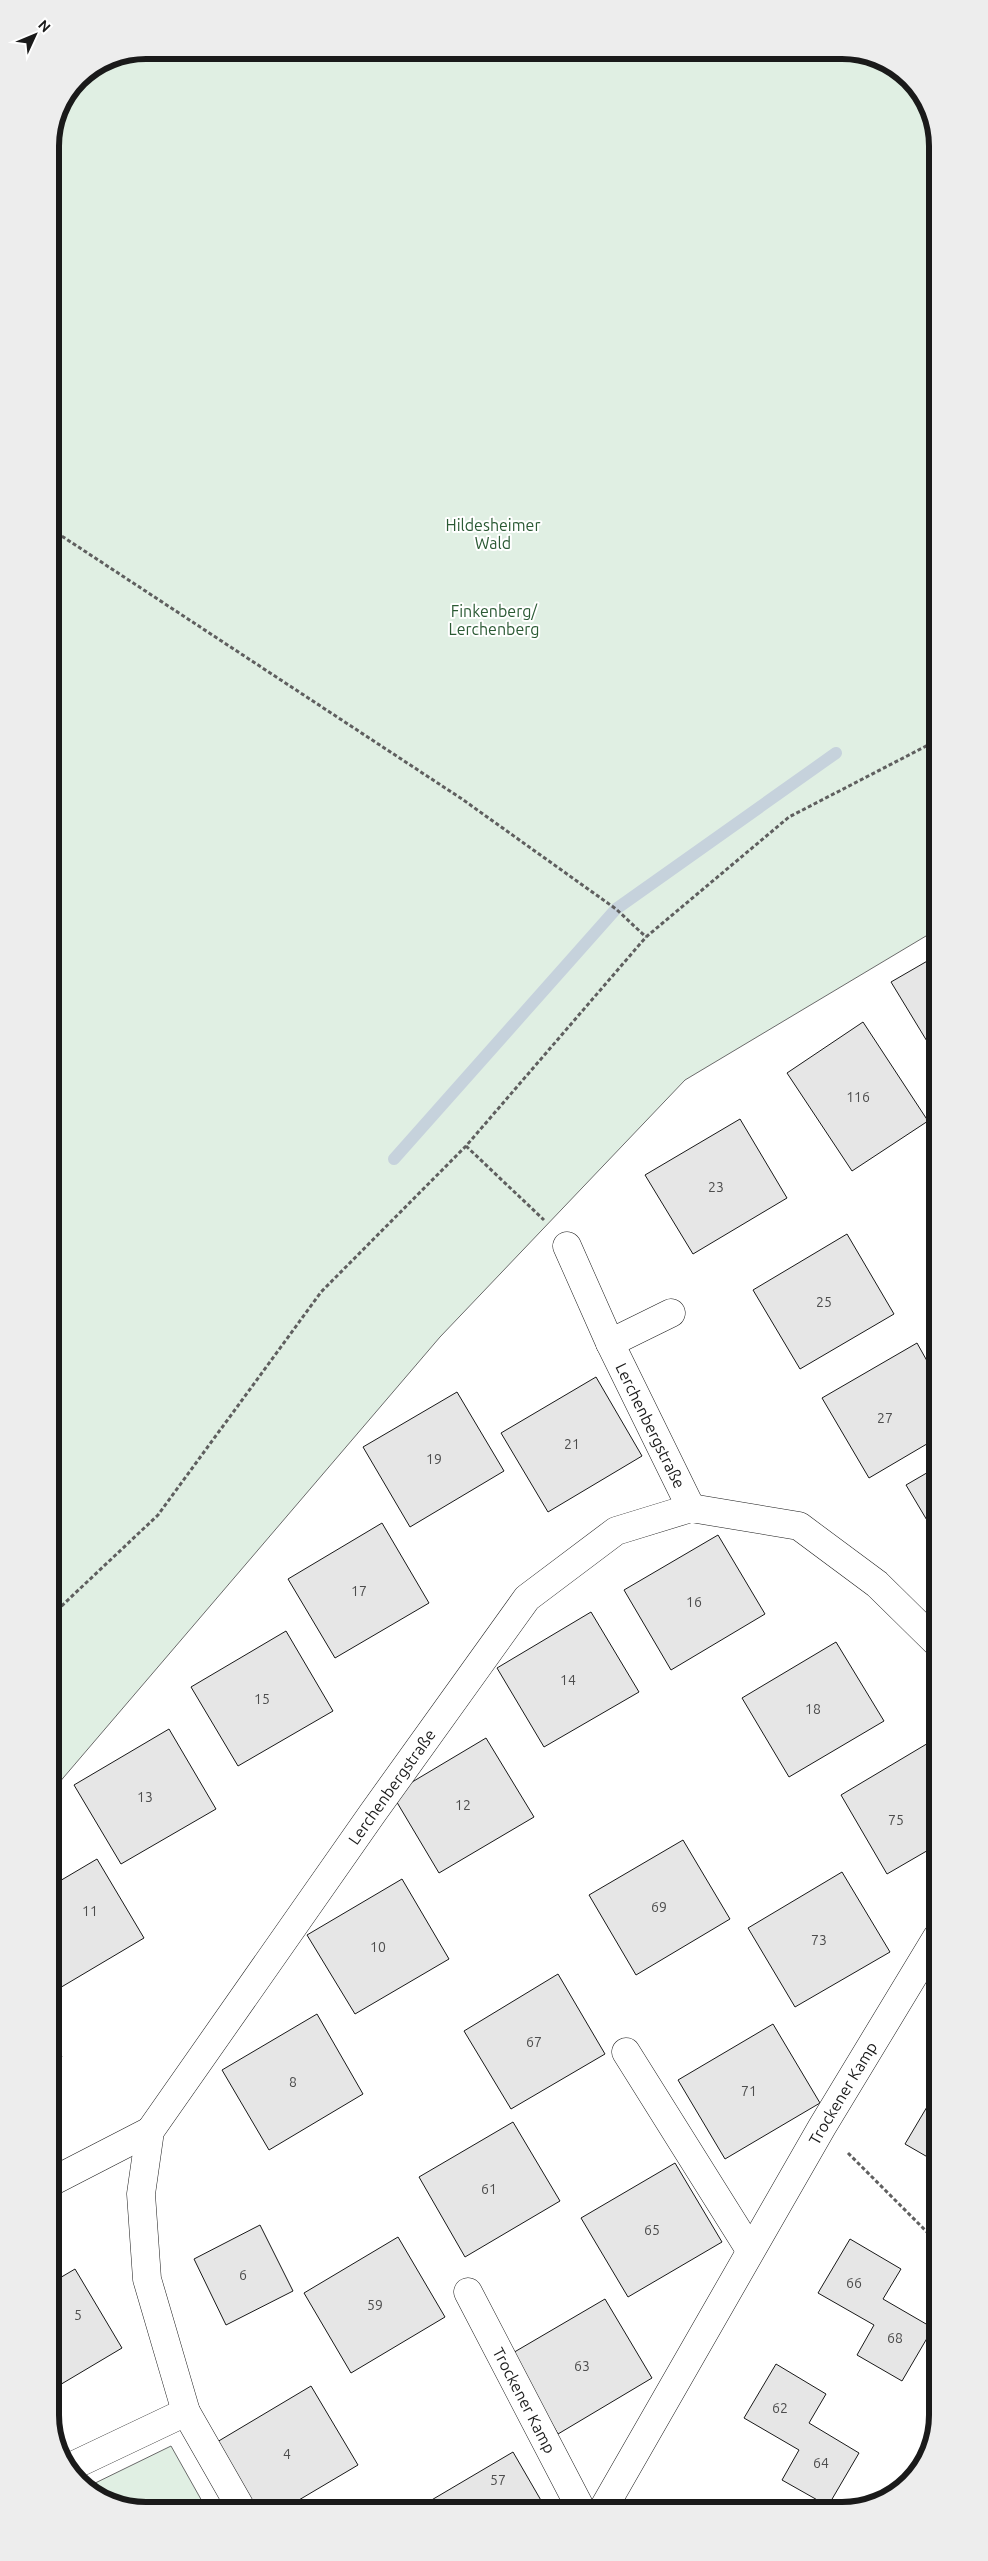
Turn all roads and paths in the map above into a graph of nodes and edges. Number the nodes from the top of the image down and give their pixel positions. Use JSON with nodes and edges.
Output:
{"nodes":[{"id":1,"x":59,"y":534,"type":"edge"},
{"id":2,"x":929,"y":745,"type":"edge"},
{"id":3,"x":646,"y":938,"type":"junction"},
{"id":4,"x":466,"y":1146,"type":"junction"},
{"id":5,"x":567,"y":1246,"type":"joint"},
{"id":6,"x":671,"y":1312,"type":"dead end"},
{"id":7,"x":610,"y":1343,"type":"junction"},
{"id":8,"x":691,"y":1508,"type":"junction"},
{"id":9,"x":59,"y":1608,"type":"edge"},
{"id":10,"x":929,"y":1635,"type":"edge"},
{"id":11,"x":929,"y":1950,"type":"edge"},
{"id":12,"x":626,"y":2052,"type":"dead end"},
{"id":13,"x":822,"y":2126,"type":"junction"},
{"id":14,"x":150,"y":2131,"type":"junction"},
{"id":15,"x":59,"y":2178,"type":"edge"},
{"id":16,"x":929,"y":2233,"type":"edge"},
{"id":17,"x":750,"y":2250,"type":"junction"},
{"id":18,"x":468,"y":2292,"type":"dead end"},
{"id":19,"x":186,"y":2412,"type":"junction"},
{"id":20,"x":74,"y":2465,"type":"edge"},
{"id":21,"x":237,"y":2502,"type":"edge"},
{"id":22,"x":577,"y":2502,"type":"edge"},
{"id":23,"x":607,"y":2502,"type":"edge"}],
"edges":[{"from":1,"to":3,"type":"path"},
{"from":2,"to":3,"type":"path"},
{"from":3,"to":4,"type":"path"},
{"from":4,"to":5,"type":"path"},
{"from":4,"to":9,"type":"path"},
{"from":5,"to":7,"type":"street","name":"Lerchenbergstraße"},
{"from":6,"to":7,"type":"street","name":"Lerchenbergstraße"},
{"from":7,"to":8,"type":"street","name":"Lerchenbergstraße"},
{"from":8,"to":10,"type":"street","name":"Lerchenbergstraße"},
{"from":8,"to":14,"type":"street","name":"Lerchenbergstraße"},
{"from":11,"to":13,"type":"street","name":"Trockener Kamp"},
{"from":12,"to":17,"type":"street"},
{"from":13,"to":16,"type":"path"},
{"from":13,"to":17,"type":"street","name":"Trockener Kamp"},
{"from":14,"to":15,"type":"street","name":"Lerchenbergstraße"},
{"from":14,"to":19,"type":"street","name":"Lerchenbergstraße"},
{"from":17,"to":23,"type":"street","name":"Trockener Kamp"},
{"from":18,"to":22,"type":"street","name":"Trockener Kamp"},
{"from":19,"to":20,"type":"street"},
{"from":19,"to":21,"type":"street","name":"Lerchenbergstraße"}]}
